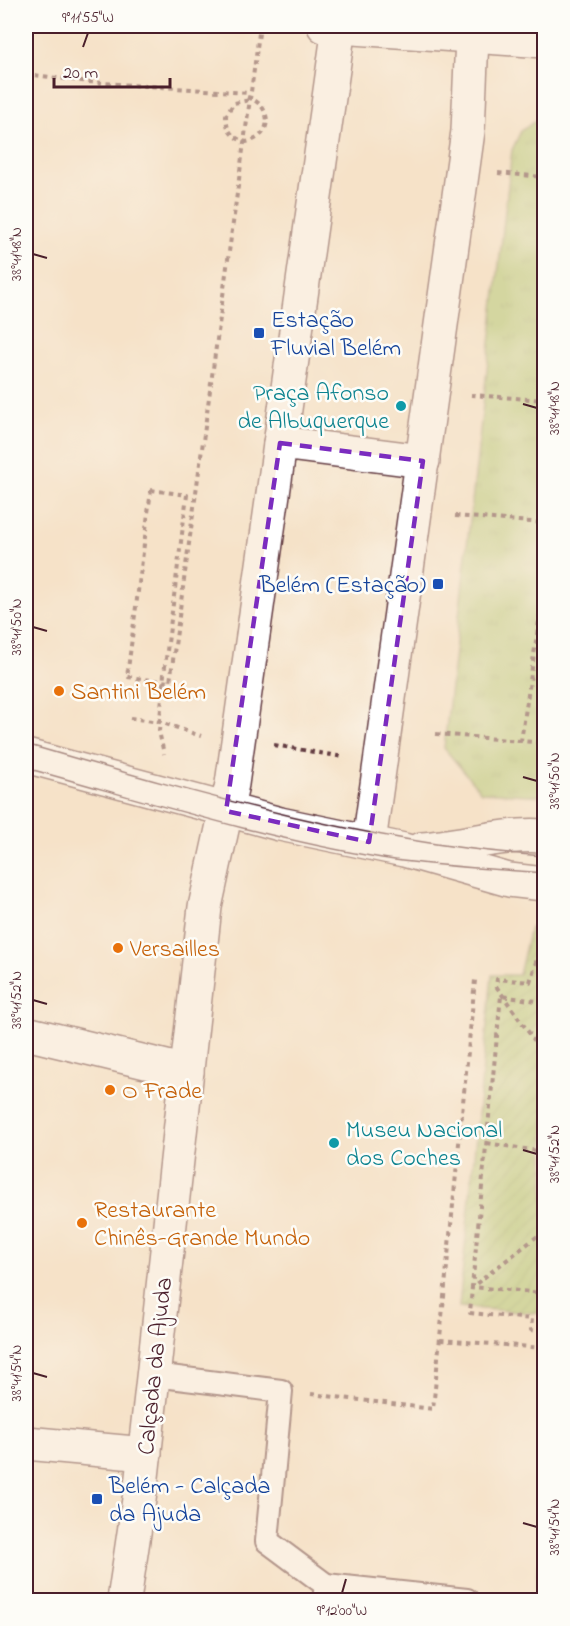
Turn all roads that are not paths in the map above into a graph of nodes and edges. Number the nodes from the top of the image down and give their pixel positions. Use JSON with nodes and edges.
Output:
{"nodes":[{"id":1,"x":331,"y":26,"type":"edge"},
{"id":2,"x":472,"y":37,"type":"junction"},
{"id":3,"x":544,"y":41,"type":"edge"},
{"id":4,"x":280,"y":442,"type":"junction"},
{"id":5,"x":423,"y":461,"type":"junction"},
{"id":6,"x":26,"y":756,"type":"edge"},
{"id":7,"x":226,"y":811,"type":"junction"},
{"id":8,"x":544,"y":836,"type":"edge"},
{"id":9,"x":369,"y":842,"type":"junction"},
{"id":10,"x":404,"y":850,"type":"junction"},
{"id":11,"x":469,"y":869,"type":"junction"},
{"id":12,"x":544,"y":870,"type":"edge"},
{"id":13,"x":544,"y":884,"type":"edge"},
{"id":14,"x":26,"y":1033,"type":"edge"},
{"id":15,"x":187,"y":1072,"type":"junction"},
{"id":16,"x":154,"y":1375,"type":"junction"},
{"id":17,"x":26,"y":1443,"type":"edge"},
{"id":18,"x":145,"y":1454,"type":"junction"},
{"id":19,"x":325,"y":1593,"type":"edge"},
{"id":20,"x":124,"y":1600,"type":"edge"},
{"id":21,"x":467,"y":1600,"type":"edge"}],
"edges":[{"from":1,"to":2,"type":"street"},
{"from":1,"to":4,"type":"street"},
{"from":2,"to":3,"type":"street"},
{"from":2,"to":5,"type":"street"},
{"from":4,"to":5,"type":"street"},
{"from":4,"to":7,"type":"street"},
{"from":5,"to":9,"type":"street"},
{"from":6,"to":7,"type":"street"},
{"from":7,"to":9,"type":"street"},
{"from":7,"to":15,"type":"street","name":"Calçada da Ajuda"},
{"from":8,"to":10,"type":"street"},
{"from":9,"to":10,"type":"street"},
{"from":10,"to":11,"type":"street"},
{"from":11,"to":12,"type":"lane"},
{"from":11,"to":13,"type":"street"},
{"from":14,"to":15,"type":"street"},
{"from":15,"to":16,"type":"street","name":"Calçada da Ajuda"},
{"from":16,"to":18,"type":"street","name":"Calçada da Ajuda"},
{"from":16,"to":19,"type":"lane"},
{"from":17,"to":18,"type":"street"},
{"from":18,"to":20,"type":"street","name":"Calçada da Ajuda"},
{"from":19,"to":21,"type":"lane"}]}
